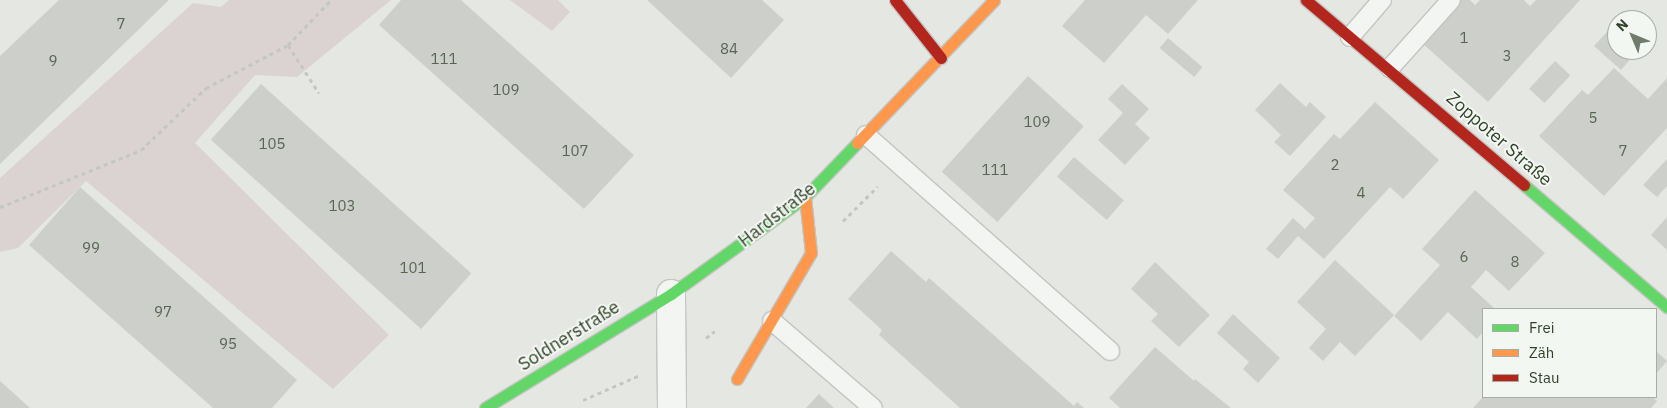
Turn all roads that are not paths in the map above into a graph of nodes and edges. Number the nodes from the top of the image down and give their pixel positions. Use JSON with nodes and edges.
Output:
{"nodes":[{"id":1,"x":895,"y":0,"type":"edge"},
{"id":2,"x":994,"y":0,"type":"edge"},
{"id":3,"x":1306,"y":0,"type":"edge"},
{"id":4,"x":1382,"y":0,"type":"edge"},
{"id":5,"x":1451,"y":0,"type":"edge"},
{"id":6,"x":1350,"y":36,"type":"junction"},
{"id":7,"x":941,"y":58,"type":"junction"},
{"id":8,"x":1390,"y":68,"type":"junction"},
{"id":9,"x":866,"y":135,"type":"junction"},
{"id":10,"x":805,"y":197,"type":"junction"},
{"id":11,"x":671,"y":294,"type":"junction"},
{"id":12,"x":1667,"y":307,"type":"edge"},
{"id":13,"x":772,"y":321,"type":"junction"},
{"id":14,"x":1110,"y":351,"type":"dead end"},
{"id":15,"x":737,"y":379,"type":"dead end"},
{"id":16,"x":485,"y":408,"type":"edge"},
{"id":17,"x":672,"y":408,"type":"edge"},
{"id":18,"x":873,"y":408,"type":"edge"}],
"edges":[{"from":1,"to":7,"type":"street"},
{"from":2,"to":7,"type":"street","name":"Hardstraße"},
{"from":3,"to":6,"type":"street","name":"Zoppoter Straße"},
{"from":4,"to":6,"type":"lane"},
{"from":5,"to":8,"type":"lane"},
{"from":6,"to":8,"type":"street","name":"Zoppoter Straße"},
{"from":7,"to":9,"type":"street","name":"Hardstraße"},
{"from":8,"to":12,"type":"street","name":"Zoppoter Straße"},
{"from":9,"to":10,"type":"street","name":"Hardstraße"},
{"from":9,"to":14,"type":"lane"},
{"from":10,"to":11,"type":"street","name":"Hardstraße"},
{"from":10,"to":13,"type":"street"},
{"from":11,"to":16,"type":"street","name":"Soldnerstraße"},
{"from":11,"to":17,"type":"street"},
{"from":13,"to":15,"type":"street"},
{"from":13,"to":18,"type":"lane"}]}
